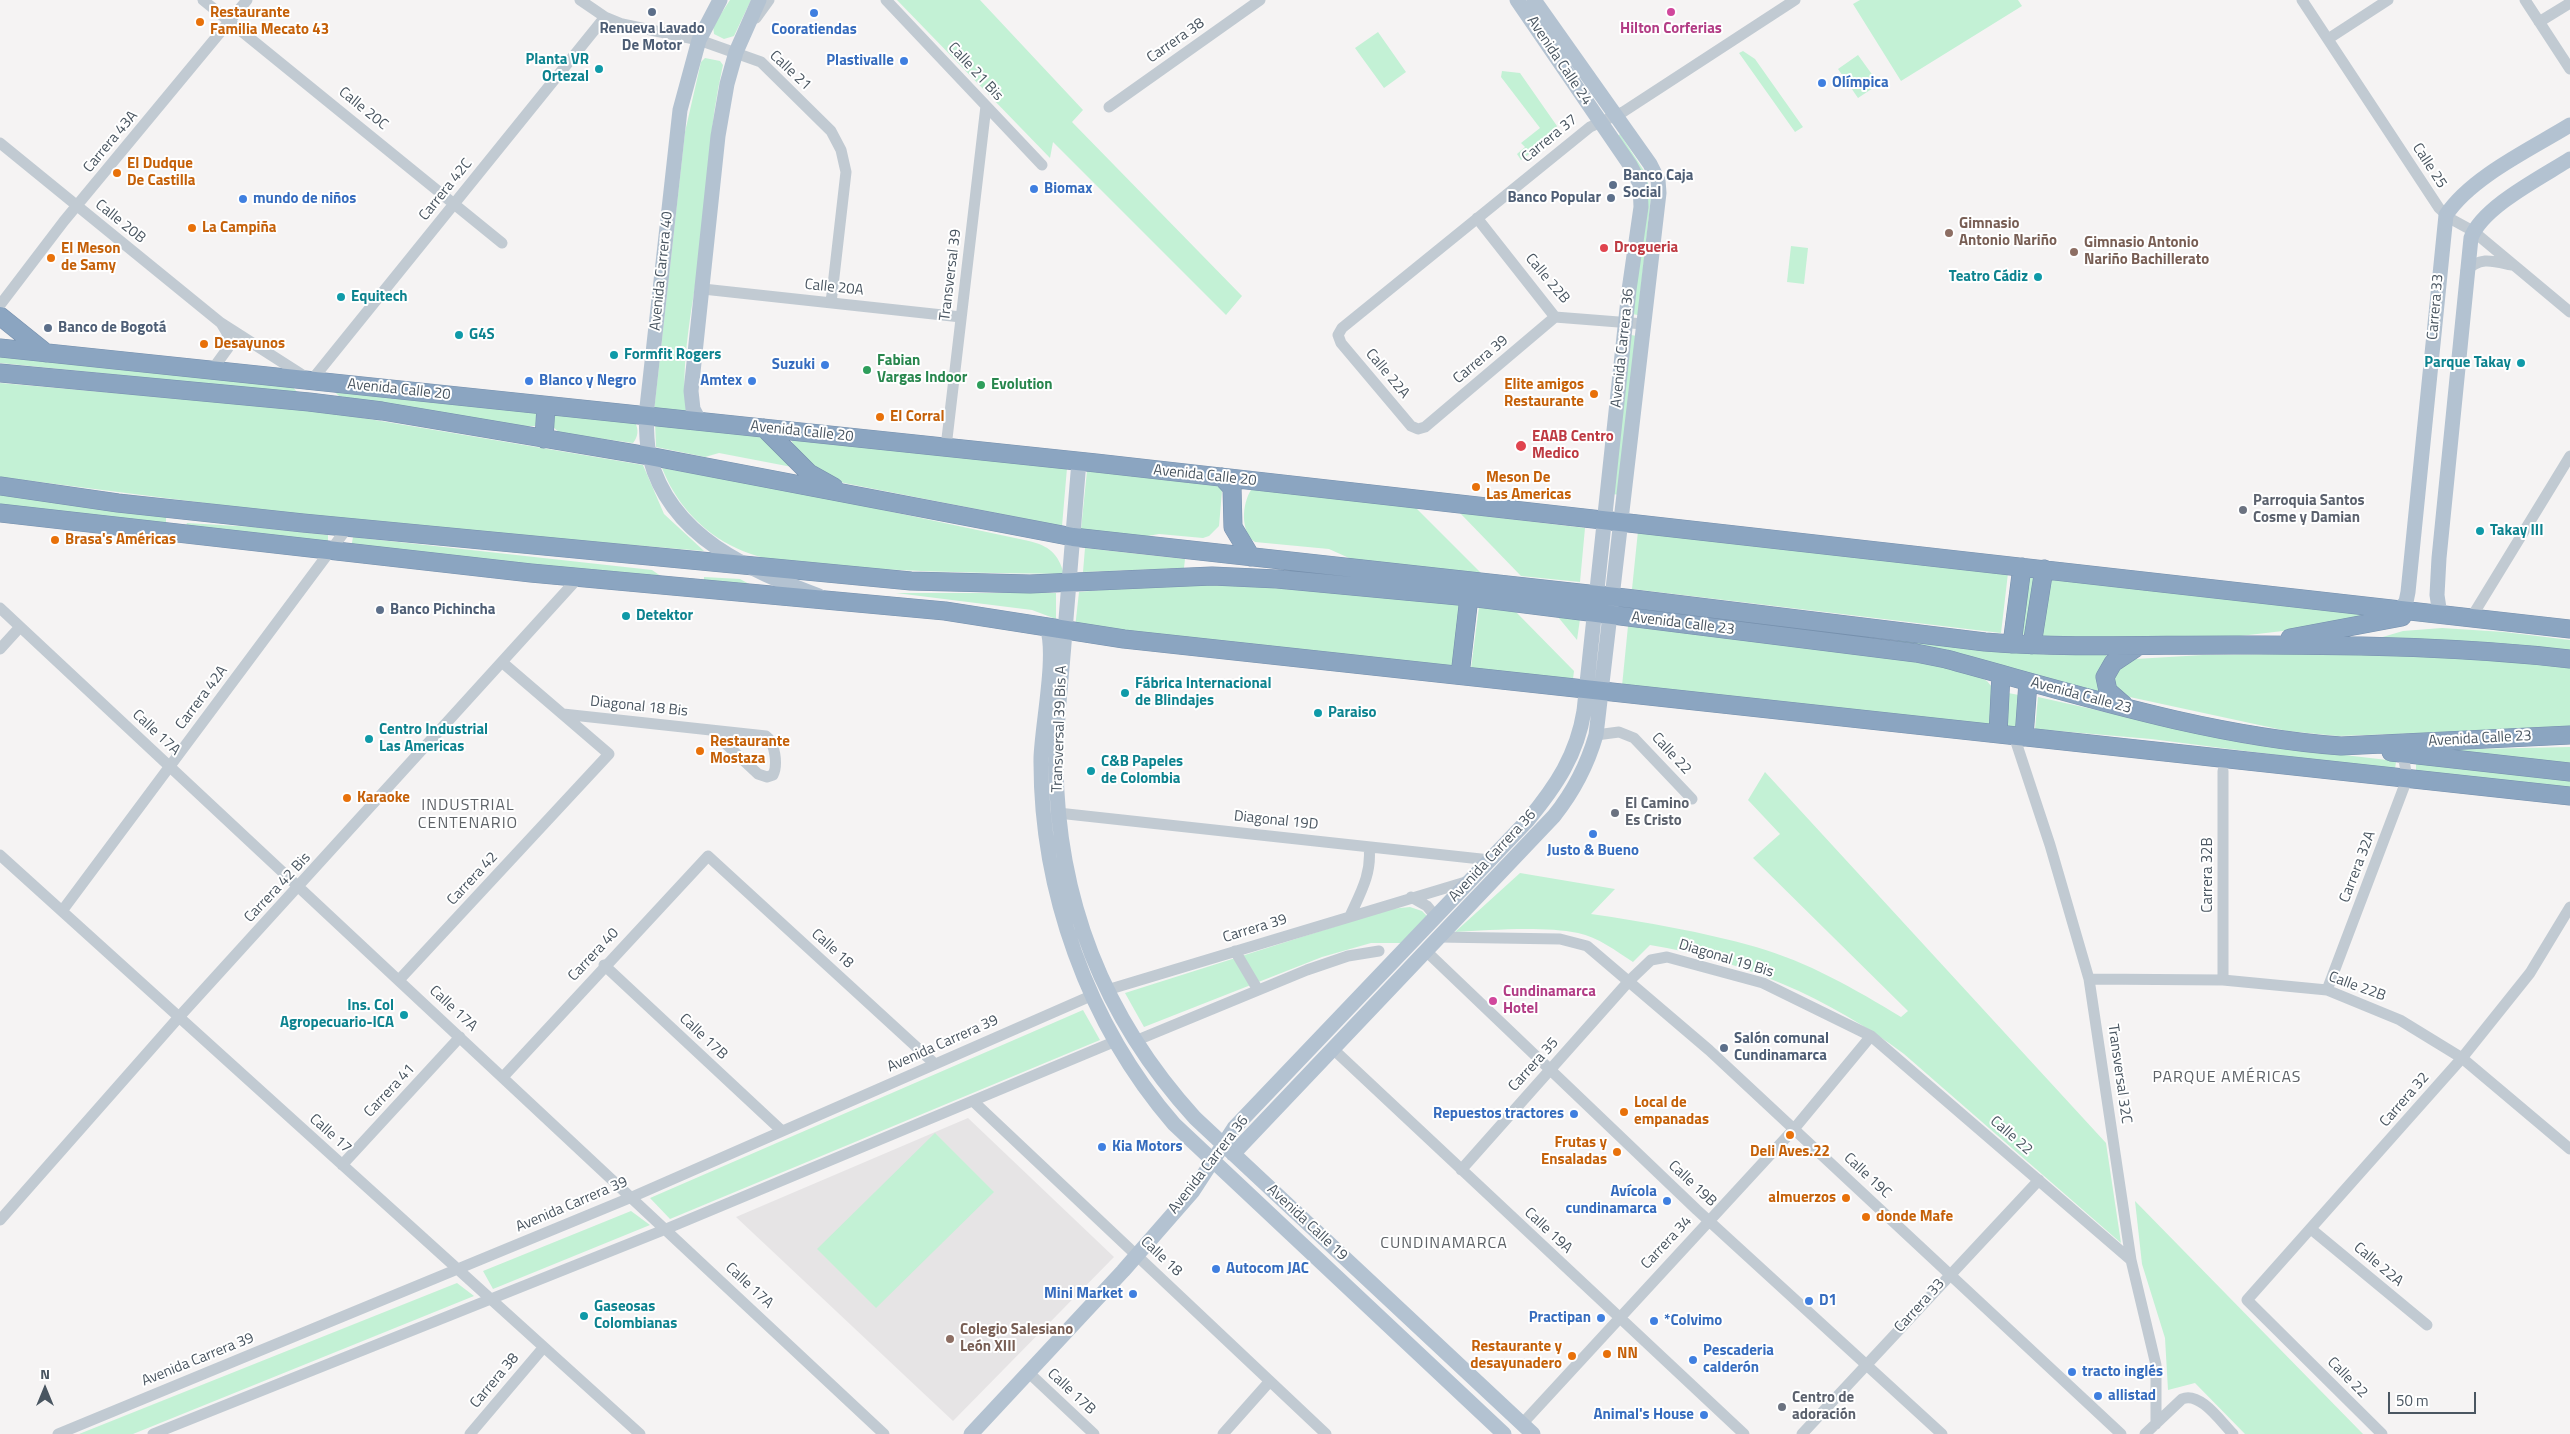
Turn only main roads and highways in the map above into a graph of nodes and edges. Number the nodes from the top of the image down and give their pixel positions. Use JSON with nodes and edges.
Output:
{"nodes":[{"id":1,"x":720,"y":0,"type":"edge"},
{"id":2,"x":759,"y":0,"type":"edge"},
{"id":3,"x":1517,"y":0,"type":"edge"},
{"id":4,"x":1534,"y":0,"type":"edge"},
{"id":5,"x":1615,"y":116,"type":"joint"},
{"id":6,"x":1600,"y":122,"type":"joint"},
{"id":7,"x":2570,"y":125,"type":"edge"},
{"id":8,"x":2570,"y":159,"type":"edge"},
{"id":9,"x":2466,"y":277,"type":"junction"},
{"id":10,"x":2439,"y":282,"type":"junction"},
{"id":11,"x":0,"y":316,"type":"edge"},
{"id":12,"x":0,"y":348,"type":"edge"},
{"id":13,"x":47,"y":353,"type":"junction"},
{"id":14,"x":0,"y":373,"type":"edge"},
{"id":15,"x":546,"y":406,"type":"junction"},
{"id":16,"x":646,"y":416,"type":"junction"},
{"id":17,"x":700,"y":422,"type":"junction"},
{"id":18,"x":764,"y":428,"type":"junction"},
{"id":19,"x":544,"y":439,"type":"junction"},
{"id":20,"x":649,"y":456,"type":"junction"},
{"id":21,"x":1079,"y":461,"type":"junction"},
{"id":22,"x":1222,"y":478,"type":"junction"},
{"id":23,"x":0,"y":486,"type":"edge"},
{"id":24,"x":847,"y":494,"type":"junction"},
{"id":25,"x":196,"y":512,"type":"junction"},
{"id":26,"x":0,"y":513,"type":"edge"},
{"id":27,"x":1613,"y":522,"type":"junction"},
{"id":28,"x":173,"y":532,"type":"junction"},
{"id":29,"x":1073,"y":537,"type":"junction"},
{"id":30,"x":2412,"y":555,"type":"junction"},
{"id":31,"x":661,"y":557,"type":"junction"},
{"id":32,"x":1251,"y":557,"type":"junction"},
{"id":33,"x":2439,"y":558,"type":"junction"},
{"id":34,"x":748,"y":566,"type":"junction"},
{"id":35,"x":2022,"y":567,"type":"junction"},
{"id":36,"x":2044,"y":569,"type":"junction"},
{"id":37,"x":911,"y":581,"type":"junction"},
{"id":38,"x":1069,"y":582,"type":"junction"},
{"id":39,"x":680,"y":587,"type":"junction"},
{"id":40,"x":1469,"y":597,"type":"junction"},
{"id":41,"x":831,"y":601,"type":"junction"},
{"id":42,"x":1604,"y":605,"type":"junction"},
{"id":43,"x":2399,"y":610,"type":"junction"},
{"id":44,"x":2440,"y":615,"type":"junction"},
{"id":45,"x":1046,"y":627,"type":"junction"},
{"id":46,"x":2570,"y":629,"type":"edge"},
{"id":47,"x":1066,"y":630,"type":"junction"},
{"id":48,"x":2012,"y":644,"type":"junction"},
{"id":49,"x":2032,"y":645,"type":"junction"},
{"id":50,"x":2256,"y":645,"type":"junction"},
{"id":51,"x":2138,"y":647,"type":"junction"},
{"id":52,"x":2570,"y":659,"type":"edge"},
{"id":53,"x":2001,"y":674,"type":"junction"},
{"id":54,"x":1460,"y":675,"type":"junction"},
{"id":55,"x":2028,"y":682,"type":"junction"},
{"id":56,"x":1594,"y":689,"type":"junction"},
{"id":57,"x":2133,"y":710,"type":"junction"},
{"id":58,"x":2012,"y":735,"type":"junction"},
{"id":59,"x":2570,"y":735,"type":"edge"},
{"id":60,"x":2341,"y":746,"type":"junction"},
{"id":61,"x":2570,"y":772,"type":"edge"},
{"id":62,"x":2570,"y":796,"type":"edge"},
{"id":63,"x":1431,"y":922,"type":"junction"},
{"id":64,"x":1438,"y":937,"type":"junction"},
{"id":65,"x":1100,"y":992,"type":"junction"},
{"id":66,"x":1228,"y":1148,"type":"junction"},
{"id":67,"x":1213,"y":1160,"type":"junction"},
{"id":68,"x":1528,"y":1429,"type":"edge"},
{"id":69,"x":971,"y":1434,"type":"edge"},
{"id":70,"x":1504,"y":1434,"type":"edge"}],
"edges":[{"from":1,"to":16,"type":"main road","name":"Avenida Carrera 40"},
{"from":2,"to":17,"type":"main road"},
{"from":3,"to":6,"type":"main road","name":"Avenida Calle 24"},
{"from":4,"to":5,"type":"main road","name":"Avenida Calle 24"},
{"from":5,"to":27,"type":"main road","name":"Avenida Carrera 36"},
{"from":6,"to":27,"type":"main road","name":"Avenida Carrera 36"},
{"from":7,"to":10,"type":"main road","name":"Carrera 33"},
{"from":8,"to":9,"type":"main road","name":"Carrera 33"},
{"from":9,"to":10,"type":"main road"},
{"from":9,"to":33,"type":"main road","name":"Carrera 33"},
{"from":10,"to":30,"type":"main road","name":"Carrera 33"},
{"from":11,"to":13,"type":"highway"},
{"from":12,"to":13,"type":"highway","name":"Avenida Calle 20"},
{"from":13,"to":15,"type":"highway","name":"Avenida Calle 20"},
{"from":14,"to":19,"type":"highway","name":"Avenida Calle 20"},
{"from":15,"to":16,"type":"highway","name":"Avenida Calle 20"},
{"from":15,"to":19,"type":"highway"},
{"from":16,"to":17,"type":"highway","name":"Avenida Calle 20"},
{"from":16,"to":20,"type":"main road","name":"Avenida Carrera 40"},
{"from":17,"to":18,"type":"highway","name":"Avenida Calle 20"},
{"from":18,"to":21,"type":"highway","name":"Avenida Calle 20"},
{"from":18,"to":24,"type":"highway"},
{"from":19,"to":20,"type":"highway","name":"Avenida Calle 20"},
{"from":20,"to":24,"type":"highway","name":"Avenida Calle 20"},
{"from":20,"to":34,"type":"main road","name":"Avenida Carrera 40"},
{"from":21,"to":22,"type":"highway","name":"Avenida Calle 20"},
{"from":21,"to":29,"type":"main road","name":"Transversal 39 Bis A"},
{"from":22,"to":27,"type":"highway","name":"Avenida Calle 20"},
{"from":22,"to":32,"type":"highway"},
{"from":23,"to":25,"type":"highway"},
{"from":24,"to":29,"type":"highway","name":"Avenida Calle 20"},
{"from":25,"to":28,"type":"highway"},
{"from":25,"to":31,"type":"highway"},
{"from":26,"to":28,"type":"highway"},
{"from":27,"to":35,"type":"highway"},
{"from":27,"to":42,"type":"main road","name":"Avenida Carrera 36"},
{"from":28,"to":39,"type":"highway"},
{"from":29,"to":32,"type":"highway","name":"Avenida Calle 20"},
{"from":29,"to":38,"type":"main road","name":"Transversal 39 Bis A"},
{"from":30,"to":33,"type":"main road"},
{"from":30,"to":43,"type":"main road","name":"Carrera 33"},
{"from":31,"to":34,"type":"highway"},
{"from":31,"to":39,"type":"highway"},
{"from":32,"to":42,"type":"highway","name":"Avenida Calle 20"},
{"from":33,"to":44,"type":"main road","name":"Carrera 33"},
{"from":34,"to":37,"type":"highway"},
{"from":34,"to":41,"type":"main road","name":"Avenida Carrera 40"},
{"from":35,"to":36,"type":"highway"},
{"from":35,"to":48,"type":"highway"},
{"from":36,"to":43,"type":"highway"},
{"from":36,"to":49,"type":"highway"},
{"from":37,"to":38,"type":"highway"},
{"from":37,"to":41,"type":"highway"},
{"from":38,"to":40,"type":"highway"},
{"from":38,"to":47,"type":"main road","name":"Transversal 39 Bis A"},
{"from":39,"to":41,"type":"highway"},
{"from":40,"to":42,"type":"highway"},
{"from":40,"to":54,"type":"highway"},
{"from":41,"to":45,"type":"highway"},
{"from":42,"to":48,"type":"highway","name":"Avenida Calle 23"},
{"from":42,"to":53,"type":"highway","name":"Avenida Calle 23"},
{"from":42,"to":56,"type":"main road","name":"Avenida Carrera 36"},
{"from":43,"to":44,"type":"highway"},
{"from":44,"to":46,"type":"highway"},
{"from":44,"to":50,"type":"highway"},
{"from":45,"to":47,"type":"highway"},
{"from":45,"to":65,"type":"main road","name":"Transversal 39 Bis A"},
{"from":47,"to":54,"type":"highway"},
{"from":47,"to":65,"type":"main road","name":"Transversal 39 Bis A"},
{"from":48,"to":49,"type":"highway","name":"Avenida Calle 23"},
{"from":49,"to":51,"type":"highway","name":"Avenida Calle 23"},
{"from":50,"to":51,"type":"highway","name":"Avenida Calle 23"},
{"from":50,"to":52,"type":"highway","name":"Avenida Calle 23"},
{"from":51,"to":57,"type":"highway"},
{"from":53,"to":55,"type":"highway","name":"Avenida Calle 23"},
{"from":53,"to":58,"type":"highway"},
{"from":54,"to":56,"type":"highway"},
{"from":55,"to":57,"type":"highway","name":"Avenida Calle 23"},
{"from":55,"to":58,"type":"highway"},
{"from":56,"to":58,"type":"highway"},
{"from":56,"to":63,"type":"main road","name":"Avenida Carrera 36"},
{"from":56,"to":64,"type":"main road","name":"Avenida Carrera 36"},
{"from":57,"to":60,"type":"highway","name":"Avenida Calle 23"},
{"from":58,"to":62,"type":"highway"},
{"from":59,"to":60,"type":"highway","name":"Avenida Calle 23"},
{"from":60,"to":61,"type":"highway"},
{"from":63,"to":64,"type":"main road"},
{"from":63,"to":66,"type":"main road","name":"Avenida Carrera 36"},
{"from":64,"to":66,"type":"main road","name":"Avenida Carrera 36"},
{"from":65,"to":66,"type":"main road","name":"Avenida Calle 19"},
{"from":65,"to":67,"type":"main road","name":"Avenida Calle 19"},
{"from":66,"to":67,"type":"main road","name":"Avenida Carrera 36"},
{"from":66,"to":68,"type":"main road","name":"Avenida Calle 19"},
{"from":67,"to":69,"type":"main road","name":"Avenida Carrera 36"},
{"from":67,"to":70,"type":"main road","name":"Avenida Calle 19"}]}
